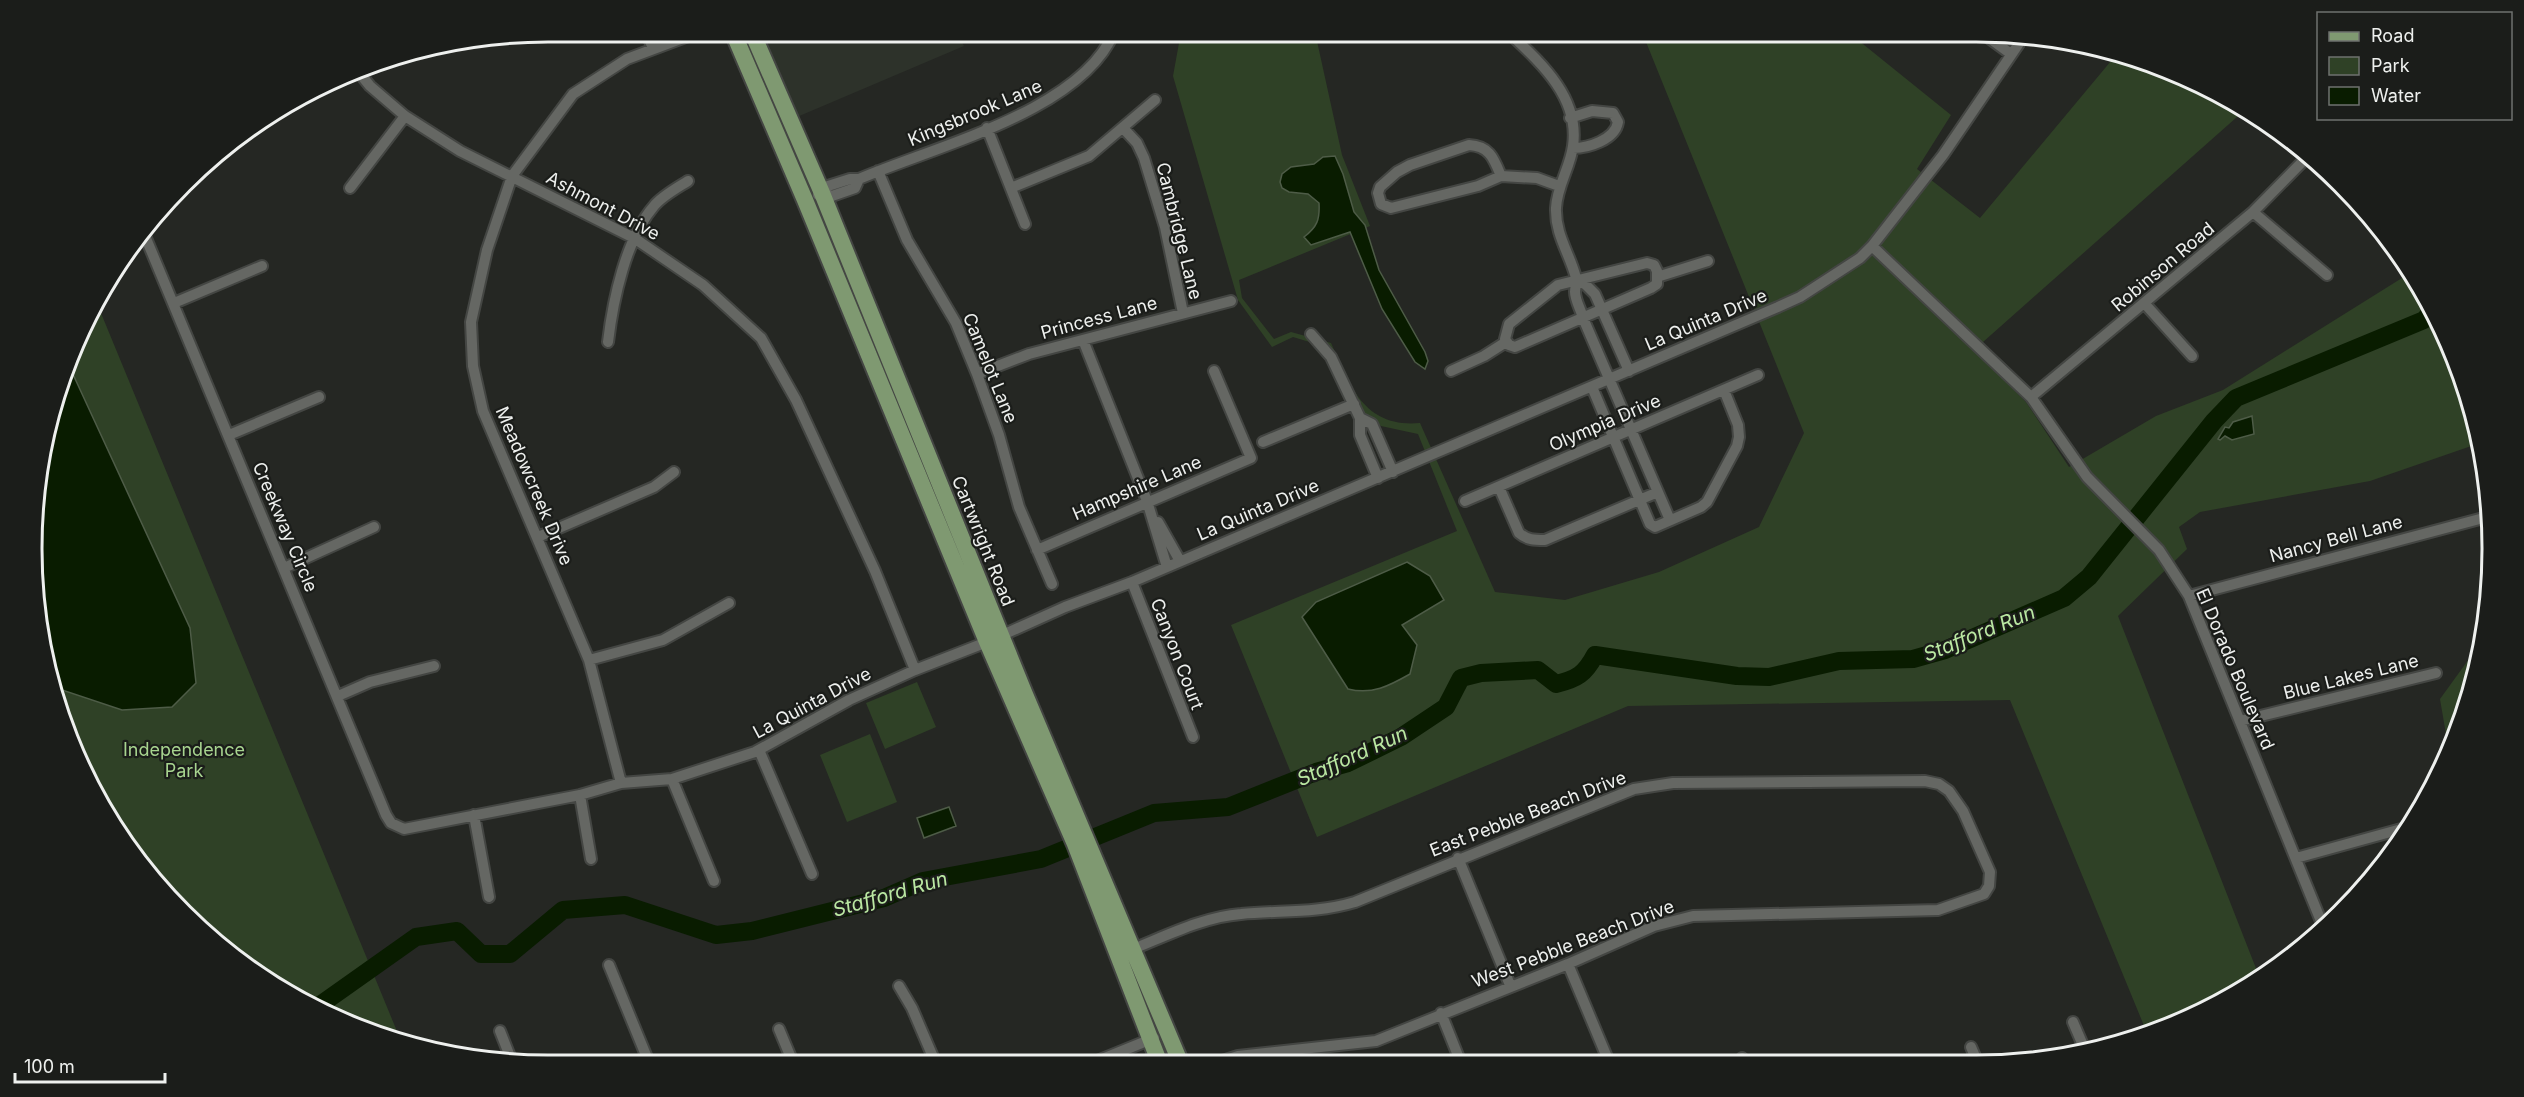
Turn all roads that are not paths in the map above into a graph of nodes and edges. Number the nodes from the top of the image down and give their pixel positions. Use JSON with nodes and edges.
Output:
{"nodes":[{"id":1,"x":650,"y":42,"type":"edge"},
{"id":2,"x":670,"y":42,"type":"edge"},
{"id":3,"x":737,"y":42,"type":"edge"},
{"id":4,"x":756,"y":42,"type":"edge"},
{"id":5,"x":1108,"y":42,"type":"edge"},
{"id":6,"x":1519,"y":42,"type":"edge"},
{"id":7,"x":1995,"y":43,"type":"edge"},
{"id":8,"x":2018,"y":44,"type":"edge"},
{"id":9,"x":653,"y":48,"type":"junction"},
{"id":10,"x":2011,"y":54,"type":"junction"},
{"id":11,"x":363,"y":78,"type":"edge"},
{"id":12,"x":1155,"y":100,"type":"dead end"},
{"id":13,"x":405,"y":116,"type":"junction"},
{"id":14,"x":1570,"y":118,"type":"junction"},
{"id":15,"x":987,"y":128,"type":"junction"},
{"id":16,"x":1123,"y":128,"type":"junction"},
{"id":17,"x":1573,"y":148,"type":"junction"},
{"id":18,"x":2302,"y":162,"type":"edge"},
{"id":19,"x":878,"y":171,"type":"junction"},
{"id":20,"x":512,"y":176,"type":"junction"},
{"id":21,"x":1500,"y":177,"type":"junction"},
{"id":22,"x":688,"y":181,"type":"dead end"},
{"id":23,"x":1559,"y":186,"type":"junction"},
{"id":24,"x":350,"y":188,"type":"dead end"},
{"id":25,"x":1011,"y":188,"type":"junction"},
{"id":26,"x":822,"y":193,"type":"junction"},
{"id":27,"x":805,"y":200,"type":"junction"},
{"id":28,"x":2253,"y":212,"type":"junction"},
{"id":29,"x":1025,"y":224,"type":"dead end"},
{"id":30,"x":634,"y":238,"type":"junction"},
{"id":31,"x":147,"y":240,"type":"edge"},
{"id":32,"x":1872,"y":246,"type":"junction"},
{"id":33,"x":1708,"y":261,"type":"dead end"},
{"id":34,"x":262,"y":266,"type":"dead end"},
{"id":35,"x":2327,"y":275,"type":"dead end"},
{"id":36,"x":1657,"y":277,"type":"junction"},
{"id":37,"x":1576,"y":280,"type":"junction"},
{"id":38,"x":1231,"y":301,"type":"dead end"},
{"id":39,"x":174,"y":303,"type":"junction"},
{"id":40,"x":2145,"y":304,"type":"junction"},
{"id":41,"x":1602,"y":310,"type":"junction"},
{"id":42,"x":1183,"y":313,"type":"junction"},
{"id":43,"x":1583,"y":318,"type":"junction"},
{"id":44,"x":1311,"y":334,"type":"dead end"},
{"id":45,"x":1083,"y":340,"type":"junction"},
{"id":46,"x":1506,"y":340,"type":"junction"},
{"id":47,"x":608,"y":342,"type":"dead end"},
{"id":48,"x":2192,"y":356,"type":"dead end"},
{"id":49,"x":1214,"y":371,"type":"dead end"},
{"id":50,"x":1451,"y":371,"type":"dead end"},
{"id":51,"x":1629,"y":371,"type":"junction"},
{"id":52,"x":978,"y":374,"type":"junction"},
{"id":53,"x":1758,"y":375,"type":"dead end"},
{"id":54,"x":1609,"y":380,"type":"junction"},
{"id":55,"x":1592,"y":387,"type":"junction"},
{"id":56,"x":1724,"y":390,"type":"junction"},
{"id":57,"x":319,"y":397,"type":"dead end"},
{"id":58,"x":2031,"y":397,"type":"junction"},
{"id":59,"x":1354,"y":404,"type":"junction"},
{"id":60,"x":1360,"y":418,"type":"junction"},
{"id":61,"x":1631,"y":430,"type":"junction"},
{"id":62,"x":229,"y":435,"type":"junction"},
{"id":63,"x":1614,"y":438,"type":"junction"},
{"id":64,"x":1263,"y":442,"type":"dead end"},
{"id":65,"x":674,"y":472,"type":"dead end"},
{"id":66,"x":1393,"y":472,"type":"junction"},
{"id":67,"x":1378,"y":478,"type":"junction"},
{"id":68,"x":1499,"y":487,"type":"junction"},
{"id":69,"x":1658,"y":492,"type":"junction"},
{"id":70,"x":1640,"y":499,"type":"junction"},
{"id":71,"x":1147,"y":501,"type":"junction"},
{"id":72,"x":1465,"y":501,"type":"dead end"},
{"id":73,"x":2481,"y":519,"type":"edge"},
{"id":74,"x":1670,"y":520,"type":"junction"},
{"id":75,"x":374,"y":527,"type":"dead end"},
{"id":76,"x":538,"y":537,"type":"junction"},
{"id":77,"x":1037,"y":550,"type":"junction"},
{"id":78,"x":1180,"y":561,"type":"junction"},
{"id":79,"x":1167,"y":567,"type":"junction"},
{"id":80,"x":284,"y":568,"type":"junction"},
{"id":81,"x":1132,"y":582,"type":"junction"},
{"id":82,"x":1052,"y":584,"type":"dead end"},
{"id":83,"x":2189,"y":596,"type":"junction"},
{"id":84,"x":729,"y":603,"type":"dead end"},
{"id":85,"x":994,"y":639,"type":"junction"},
{"id":86,"x":589,"y":660,"type":"junction"},
{"id":87,"x":434,"y":666,"type":"dead end"},
{"id":88,"x":915,"y":670,"type":"junction"},
{"id":89,"x":2436,"y":673,"type":"dead end"},
{"id":90,"x":338,"y":696,"type":"junction"},
{"id":91,"x":2240,"y":722,"type":"junction"},
{"id":92,"x":1193,"y":737,"type":"dead end"},
{"id":93,"x":759,"y":750,"type":"junction"},
{"id":94,"x":672,"y":779,"type":"junction"},
{"id":95,"x":621,"y":783,"type":"junction"},
{"id":96,"x":580,"y":795,"type":"junction"},
{"id":97,"x":1061,"y":796,"type":"junction"},
{"id":98,"x":474,"y":815,"type":"junction"},
{"id":99,"x":397,"y":828,"type":"joint"},
{"id":100,"x":2397,"y":830,"type":"edge"},
{"id":101,"x":1458,"y":858,"type":"junction"},
{"id":102,"x":2296,"y":858,"type":"junction"},
{"id":103,"x":591,"y":859,"type":"dead end"},
{"id":104,"x":812,"y":874,"type":"dead end"},
{"id":105,"x":714,"y":881,"type":"dead end"},
{"id":106,"x":1986,"y":891,"type":"joint"},
{"id":107,"x":489,"y":897,"type":"dead end"},
{"id":108,"x":2320,"y":919,"type":"edge"},
{"id":109,"x":1126,"y":951,"type":"junction"},
{"id":110,"x":1568,"y":964,"type":"junction"},
{"id":111,"x":609,"y":965,"type":"dead end"},
{"id":112,"x":1510,"y":985,"type":"junction"},
{"id":113,"x":899,"y":986,"type":"dead end"},
{"id":114,"x":1441,"y":1013,"type":"junction"},
{"id":115,"x":2073,"y":1022,"type":"dead end"},
{"id":116,"x":779,"y":1029,"type":"dead end"},
{"id":117,"x":1168,"y":1030,"type":"junction"},
{"id":118,"x":500,"y":1031,"type":"dead end"},
{"id":119,"x":1150,"y":1040,"type":"junction"},
{"id":120,"x":2082,"y":1043,"type":"edge"},
{"id":121,"x":1971,"y":1047,"type":"dead end"},
{"id":122,"x":510,"y":1054,"type":"edge"},
{"id":123,"x":646,"y":1055,"type":"edge"},
{"id":124,"x":790,"y":1055,"type":"edge"},
{"id":125,"x":932,"y":1055,"type":"edge"},
{"id":126,"x":1112,"y":1055,"type":"edge"},
{"id":127,"x":1156,"y":1055,"type":"edge"},
{"id":128,"x":1178,"y":1055,"type":"edge"},
{"id":129,"x":1247,"y":1055,"type":"edge"},
{"id":130,"x":1458,"y":1055,"type":"edge"},
{"id":131,"x":1606,"y":1055,"type":"edge"},
{"id":132,"x":1974,"y":1055,"type":"edge"}],
"edges":[{"from":1,"to":9,"type":"street"},
{"from":2,"to":9,"type":"street","name":"Meadowcreek Drive"},
{"from":3,"to":27,"type":"main road","name":"Cartwright Road"},
{"from":4,"to":26,"type":"main road","name":"Cartwright Road"},
{"from":5,"to":15,"type":"street","name":"Kingsbrook Lane"},
{"from":6,"to":14,"type":"street"},
{"from":7,"to":10,"type":"street"},
{"from":8,"to":10,"type":"street","name":"La Quinta Drive"},
{"from":9,"to":20,"type":"street","name":"Meadowcreek Drive"},
{"from":10,"to":32,"type":"street","name":"La Quinta Drive"},
{"from":11,"to":13,"type":"street","name":"Ashmont Drive"},
{"from":12,"to":16,"type":"street"},
{"from":13,"to":20,"type":"street","name":"Ashmont Drive"},
{"from":13,"to":24,"type":"street"},
{"from":14,"to":17,"type":"street"},
{"from":14,"to":17,"type":"street"},
{"from":15,"to":19,"type":"street","name":"Kingsbrook Lane"},
{"from":15,"to":25,"type":"street"},
{"from":16,"to":25,"type":"street"},
{"from":16,"to":42,"type":"street","name":"Cambridge Lane"},
{"from":17,"to":23,"type":"street"},
{"from":18,"to":28,"type":"street","name":"Robinson Road"},
{"from":19,"to":26,"type":"street","name":"Kingsbrook Lane"},
{"from":19,"to":52,"type":"street","name":"Camelot Lane"},
{"from":20,"to":30,"type":"street","name":"Ashmont Drive"},
{"from":20,"to":76,"type":"street","name":"Meadowcreek Drive"},
{"from":21,"to":21,"type":"street"},
{"from":21,"to":23,"type":"street"},
{"from":22,"to":30,"type":"street"},
{"from":23,"to":37,"type":"street"},
{"from":25,"to":29,"type":"street"},
{"from":26,"to":27,"type":"street","name":"Kingsbrook Lane"},
{"from":26,"to":85,"type":"main road","name":"Cartwright Road"},
{"from":27,"to":85,"type":"main road","name":"Cartwright Road"},
{"from":28,"to":35,"type":"street"},
{"from":28,"to":40,"type":"street","name":"Robinson Road"},
{"from":30,"to":47,"type":"street"},
{"from":30,"to":88,"type":"street","name":"Ashmont Drive"},
{"from":31,"to":39,"type":"street","name":"Creekway Circle"},
{"from":32,"to":51,"type":"street","name":"La Quinta Drive"},
{"from":32,"to":58,"type":"street","name":"El Dorado Boulevard"},
{"from":33,"to":36,"type":"street"},
{"from":34,"to":39,"type":"street"},
{"from":36,"to":37,"type":"street"},
{"from":36,"to":41,"type":"street"},
{"from":37,"to":41,"type":"street"},
{"from":37,"to":43,"type":"street"},
{"from":37,"to":46,"type":"street"},
{"from":38,"to":42,"type":"street","name":"Princess Lane"},
{"from":39,"to":62,"type":"street","name":"Creekway Circle"},
{"from":40,"to":48,"type":"street"},
{"from":40,"to":58,"type":"street","name":"Robinson Road"},
{"from":41,"to":43,"type":"street"},
{"from":41,"to":51,"type":"street"},
{"from":42,"to":45,"type":"street","name":"Princess Lane"},
{"from":43,"to":46,"type":"street"},
{"from":43,"to":54,"type":"street"},
{"from":44,"to":59,"type":"street"},
{"from":45,"to":52,"type":"street","name":"Princess Lane"},
{"from":45,"to":71,"type":"street"},
{"from":46,"to":50,"type":"street"},
{"from":49,"to":71,"type":"street","name":"Hampshire Lane"},
{"from":51,"to":54,"type":"street","name":"La Quinta Drive"},
{"from":52,"to":77,"type":"street","name":"Camelot Lane"},
{"from":53,"to":56,"type":"street","name":"Olympia Drive"},
{"from":54,"to":55,"type":"street","name":"La Quinta Drive"},
{"from":54,"to":61,"type":"street"},
{"from":55,"to":63,"type":"street"},
{"from":55,"to":66,"type":"street","name":"La Quinta Drive"},
{"from":56,"to":61,"type":"street","name":"Olympia Drive"},
{"from":56,"to":74,"type":"street"},
{"from":57,"to":62,"type":"street"},
{"from":58,"to":83,"type":"street","name":"El Dorado Boulevard"},
{"from":59,"to":60,"type":"street"},
{"from":59,"to":64,"type":"street"},
{"from":60,"to":66,"type":"street"},
{"from":60,"to":67,"type":"street"},
{"from":61,"to":63,"type":"street","name":"Olympia Drive"},
{"from":61,"to":69,"type":"street"},
{"from":62,"to":80,"type":"street","name":"Creekway Circle"},
{"from":63,"to":68,"type":"street","name":"Olympia Drive"},
{"from":63,"to":70,"type":"street"},
{"from":65,"to":76,"type":"street"},
{"from":66,"to":67,"type":"street","name":"La Quinta Drive"},
{"from":67,"to":78,"type":"street","name":"La Quinta Drive"},
{"from":68,"to":70,"type":"street"},
{"from":68,"to":72,"type":"street","name":"Olympia Drive"},
{"from":69,"to":70,"type":"street"},
{"from":69,"to":74,"type":"street"},
{"from":70,"to":74,"type":"street"},
{"from":71,"to":77,"type":"street","name":"Hampshire Lane"},
{"from":71,"to":78,"type":"street"},
{"from":71,"to":79,"type":"street"},
{"from":73,"to":83,"type":"street","name":"Nancy Bell Lane"},
{"from":75,"to":80,"type":"street"},
{"from":76,"to":86,"type":"street","name":"Meadowcreek Drive"},
{"from":77,"to":82,"type":"street","name":"Camelot Lane"},
{"from":78,"to":79,"type":"street","name":"La Quinta Drive"},
{"from":79,"to":81,"type":"street","name":"La Quinta Drive"},
{"from":80,"to":90,"type":"street","name":"Creekway Circle"},
{"from":81,"to":85,"type":"street","name":"La Quinta Drive"},
{"from":81,"to":92,"type":"street","name":"Canyon Court"},
{"from":83,"to":91,"type":"street","name":"El Dorado Boulevard"},
{"from":84,"to":86,"type":"street"},
{"from":85,"to":88,"type":"street","name":"La Quinta Drive"},
{"from":85,"to":97,"type":"main road","name":"Cartwright Road"},
{"from":86,"to":95,"type":"street","name":"Meadowcreek Drive"},
{"from":87,"to":90,"type":"street"},
{"from":88,"to":93,"type":"street","name":"La Quinta Drive"},
{"from":89,"to":91,"type":"street","name":"Blue Lakes Lane"},
{"from":90,"to":99,"type":"street","name":"Creekway Circle"},
{"from":91,"to":102,"type":"street","name":"El Dorado Boulevard"},
{"from":93,"to":94,"type":"street","name":"La Quinta Drive"},
{"from":93,"to":104,"type":"street"},
{"from":94,"to":95,"type":"street","name":"La Quinta Drive"},
{"from":94,"to":105,"type":"street"},
{"from":95,"to":96,"type":"street","name":"La Quinta Drive"},
{"from":96,"to":98,"type":"street","name":"La Quinta Drive"},
{"from":96,"to":103,"type":"street"},
{"from":97,"to":109,"type":"main road","name":"Cartwright Road"},
{"from":97,"to":109,"type":"main road","name":"Cartwright Road"},
{"from":98,"to":99,"type":"street","name":"La Quinta Drive"},
{"from":98,"to":107,"type":"street"},
{"from":100,"to":102,"type":"street"},
{"from":101,"to":106,"type":"street","name":"East Pebble Beach Drive"},
{"from":101,"to":109,"type":"street","name":"East Pebble Beach Drive"},
{"from":101,"to":112,"type":"street"},
{"from":102,"to":108,"type":"street","name":"El Dorado Boulevard"},
{"from":106,"to":110,"type":"street","name":"West Pebble Beach Drive"},
{"from":109,"to":117,"type":"main road","name":"Cartwright Road"},
{"from":109,"to":119,"type":"main road","name":"Cartwright Road"},
{"from":110,"to":112,"type":"street","name":"West Pebble Beach Drive"},
{"from":110,"to":131,"type":"street"},
{"from":111,"to":123,"type":"street"},
{"from":112,"to":114,"type":"street","name":"West Pebble Beach Drive"},
{"from":113,"to":125,"type":"street"},
{"from":114,"to":129,"type":"street","name":"West Pebble Beach Drive"},
{"from":114,"to":130,"type":"street"},
{"from":115,"to":120,"type":"street"},
{"from":116,"to":124,"type":"street"},
{"from":117,"to":119,"type":"street"},
{"from":117,"to":128,"type":"main road","name":"Cartwright Road"},
{"from":118,"to":122,"type":"street"},
{"from":119,"to":126,"type":"street"},
{"from":119,"to":127,"type":"main road","name":"Cartwright Road"},
{"from":121,"to":132,"type":"street"}]}
